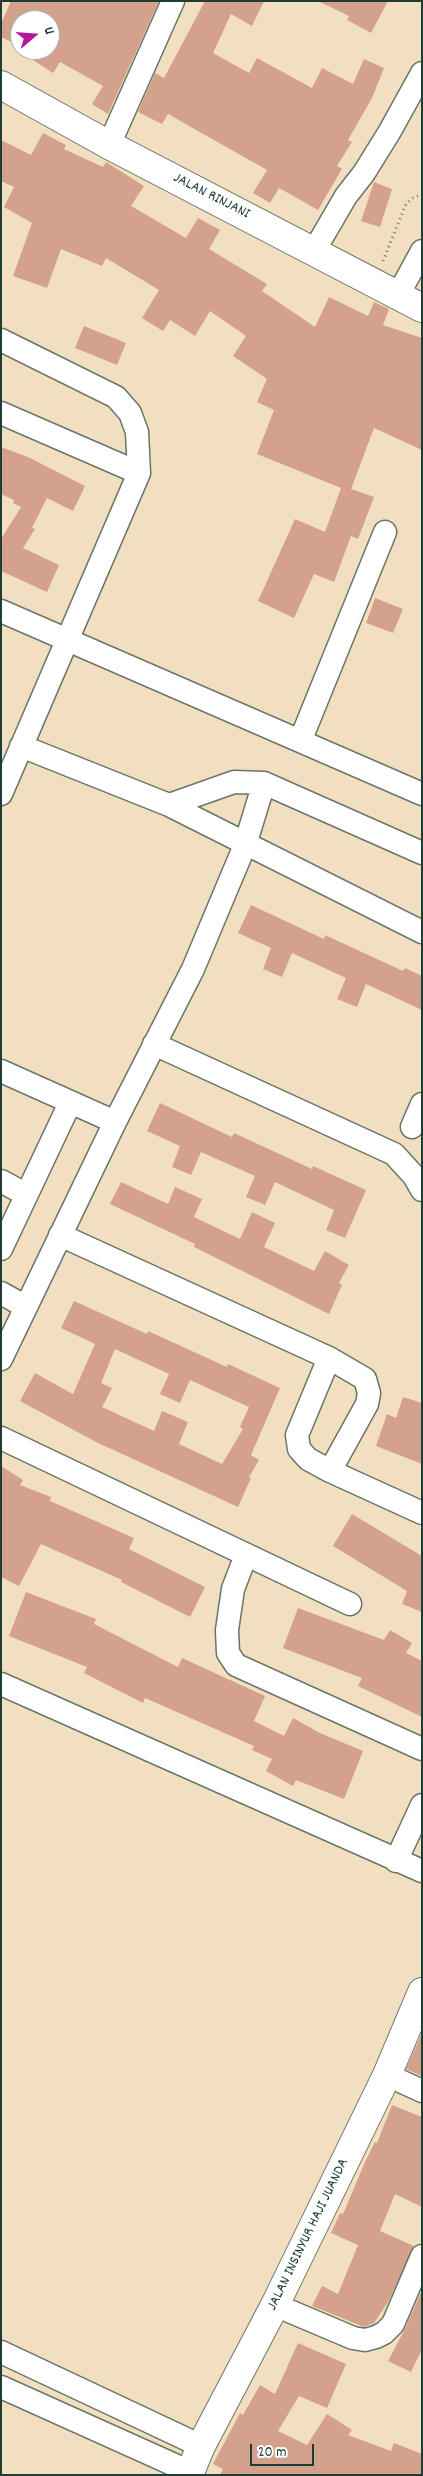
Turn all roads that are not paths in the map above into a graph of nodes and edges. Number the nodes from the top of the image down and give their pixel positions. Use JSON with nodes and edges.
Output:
{"nodes":[{"id":1,"x":173,"y":1,"type":"edge"},
{"id":2,"x":422,"y":73,"type":"edge"},
{"id":3,"x":1,"y":85,"type":"edge"},
{"id":4,"x":110,"y":145,"type":"junction"},
{"id":5,"x":314,"y":251,"type":"junction"},
{"id":6,"x":422,"y":251,"type":"edge"},
{"id":7,"x":410,"y":301,"type":"edge"},
{"id":8,"x":1,"y":340,"type":"edge"},
{"id":9,"x":1,"y":413,"type":"edge"},
{"id":10,"x":139,"y":472,"type":"junction"},
{"id":11,"x":386,"y":532,"type":"dead end"},
{"id":12,"x":1,"y":611,"type":"edge"},
{"id":13,"x":67,"y":638,"type":"junction"},
{"id":14,"x":301,"y":739,"type":"junction"},
{"id":15,"x":21,"y":746,"type":"junction"},
{"id":16,"x":264,"y":783,"type":"junction"},
{"id":17,"x":1,"y":794,"type":"edge"},
{"id":18,"x":422,"y":794,"type":"edge"},
{"id":19,"x":169,"y":805,"type":"junction"},
{"id":20,"x":245,"y":845,"type":"junction"},
{"id":21,"x":422,"y":853,"type":"edge"},
{"id":22,"x":422,"y":932,"type":"edge"},
{"id":23,"x":154,"y":1044,"type":"junction"},
{"id":24,"x":1,"y":1071,"type":"edge"},
{"id":25,"x":70,"y":1103,"type":"junction"},
{"id":26,"x":422,"y":1104,"type":"edge"},
{"id":27,"x":115,"y":1122,"type":"junction"},
{"id":28,"x":412,"y":1127,"type":"dead end"},
{"id":29,"x":1,"y":1181,"type":"edge"},
{"id":30,"x":422,"y":1190,"type":"edge"},
{"id":31,"x":25,"y":1194,"type":"junction"},
{"id":32,"x":60,"y":1235,"type":"junction"},
{"id":33,"x":1,"y":1249,"type":"edge"},
{"id":34,"x":1,"y":1294,"type":"edge"},
{"id":35,"x":26,"y":1307,"type":"junction"},
{"id":36,"x":329,"y":1358,"type":"junction"},
{"id":37,"x":1,"y":1359,"type":"edge"},
{"id":38,"x":1,"y":1438,"type":"edge"},
{"id":39,"x":330,"y":1471,"type":"junction"},
{"id":40,"x":422,"y":1513,"type":"edge"},
{"id":41,"x":246,"y":1555,"type":"junction"},
{"id":42,"x":350,"y":1604,"type":"dead end"},
{"id":43,"x":1,"y":1684,"type":"edge"},
{"id":44,"x":422,"y":1749,"type":"edge"},
{"id":45,"x":422,"y":1805,"type":"edge"},
{"id":46,"x":396,"y":1861,"type":"junction"},
{"id":47,"x":422,"y":1871,"type":"edge"},
{"id":48,"x":422,"y":1992,"type":"edge"},
{"id":49,"x":387,"y":2076,"type":"junction"},
{"id":50,"x":422,"y":2091,"type":"edge"},
{"id":51,"x":422,"y":2256,"type":"edge"},
{"id":52,"x":275,"y":2305,"type":"junction"},
{"id":53,"x":1,"y":2352,"type":"edge"},
{"id":54,"x":1,"y":2387,"type":"edge"},
{"id":55,"x":201,"y":2446,"type":"junction"},
{"id":56,"x":190,"y":2474,"type":"edge"}],
"edges":[{"from":1,"to":4,"type":"street"},
{"from":2,"to":5,"type":"street"},
{"from":3,"to":4,"type":"street","name":"JALAN RINJANI"},
{"from":4,"to":5,"type":"street","name":"JALAN RINJANI"},
{"from":5,"to":7,"type":"street","name":"JALAN RINJANI"},
{"from":6,"to":7,"type":"street"},
{"from":8,"to":10,"type":"street"},
{"from":9,"to":10,"type":"street"},
{"from":10,"to":13,"type":"street"},
{"from":11,"to":14,"type":"street"},
{"from":12,"to":13,"type":"street"},
{"from":13,"to":14,"type":"street"},
{"from":13,"to":15,"type":"street"},
{"from":14,"to":18,"type":"street"},
{"from":15,"to":17,"type":"street"},
{"from":15,"to":19,"type":"street"},
{"from":16,"to":19,"type":"street"},
{"from":16,"to":20,"type":"street"},
{"from":16,"to":21,"type":"street"},
{"from":19,"to":20,"type":"street"},
{"from":20,"to":22,"type":"street"},
{"from":20,"to":23,"type":"street"},
{"from":23,"to":27,"type":"street"},
{"from":23,"to":30,"type":"street"},
{"from":24,"to":25,"type":"street"},
{"from":25,"to":27,"type":"street"},
{"from":25,"to":31,"type":"street"},
{"from":26,"to":28,"type":"street"},
{"from":27,"to":32,"type":"street"},
{"from":29,"to":31,"type":"street"},
{"from":31,"to":33,"type":"street"},
{"from":32,"to":35,"type":"street"},
{"from":32,"to":36,"type":"street"},
{"from":34,"to":35,"type":"street"},
{"from":35,"to":37,"type":"street"},
{"from":36,"to":39,"type":"street"},
{"from":36,"to":39,"type":"street"},
{"from":38,"to":41,"type":"street"},
{"from":39,"to":40,"type":"street"},
{"from":41,"to":42,"type":"street"},
{"from":41,"to":44,"type":"street"},
{"from":43,"to":46,"type":"street"},
{"from":45,"to":46,"type":"street"},
{"from":46,"to":47,"type":"street"},
{"from":48,"to":49,"type":"street","name":"JALAN INSINYUR HAJI JUANDA"},
{"from":49,"to":50,"type":"street"},
{"from":49,"to":52,"type":"street","name":"JALAN INSINYUR HAJI JUANDA"},
{"from":51,"to":52,"type":"street"},
{"from":52,"to":55,"type":"street","name":"JALAN INSINYUR HAJI JUANDA"},
{"from":53,"to":55,"type":"street"},
{"from":54,"to":56,"type":"street"},
{"from":55,"to":56,"type":"street","name":"JALAN INSINYUR HAJI JUANDA"}]}
